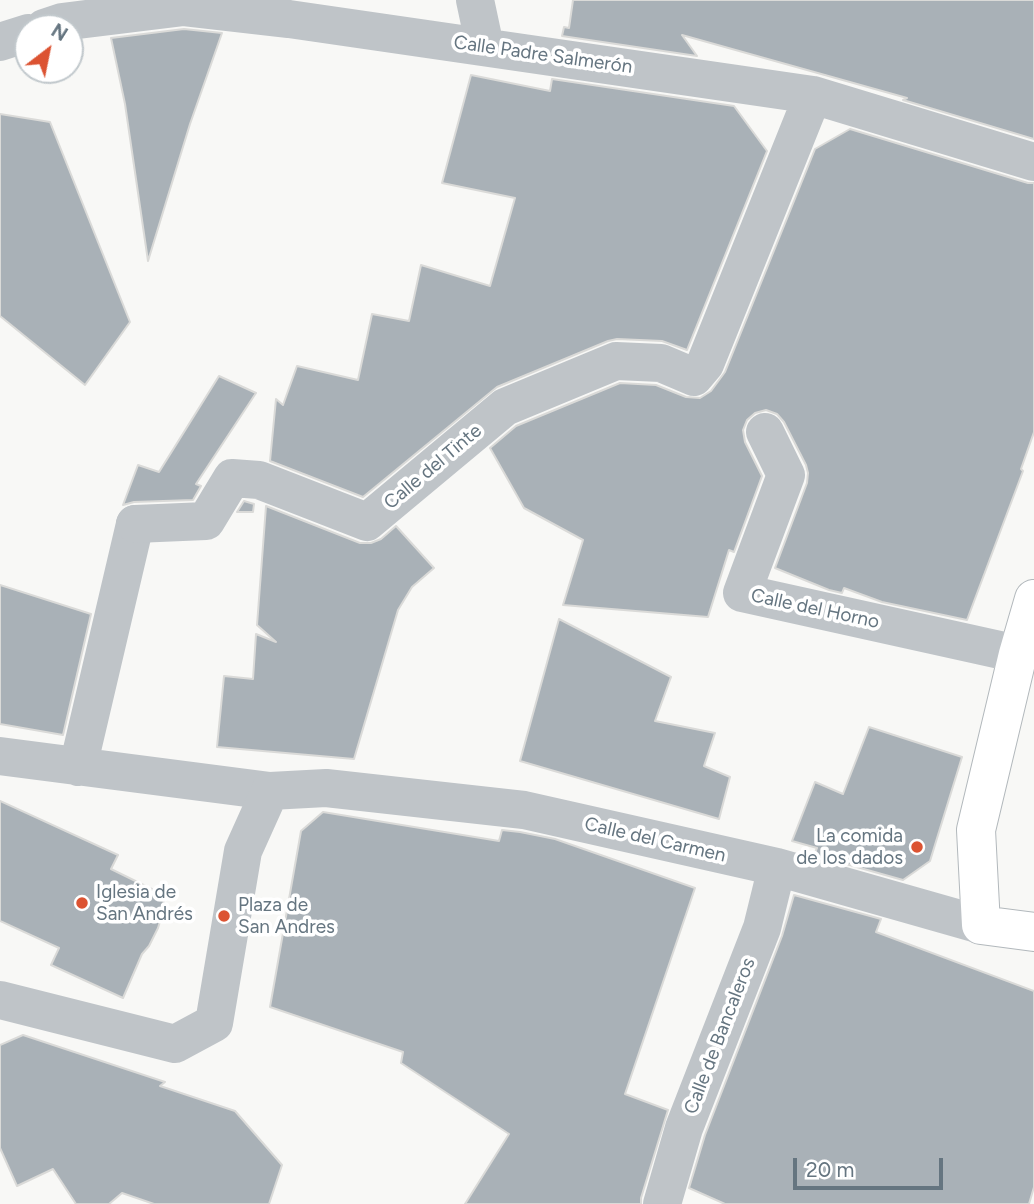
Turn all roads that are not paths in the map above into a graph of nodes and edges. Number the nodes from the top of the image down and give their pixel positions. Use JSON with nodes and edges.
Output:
{"nodes":[{"id":1,"x":475,"y":0,"type":"edge"},
{"id":2,"x":84,"y":19,"type":"edge"},
{"id":3,"x":485,"y":47,"type":"junction"},
{"id":4,"x":813,"y":95,"type":"junction"},
{"id":5,"x":1034,"y":162,"type":"edge"},
{"id":6,"x":765,"y":432,"type":"dead end"},
{"id":7,"x":1034,"y":599,"type":"edge"},
{"id":8,"x":1018,"y":654,"type":"junction"},
{"id":9,"x":0,"y":756,"type":"edge"},
{"id":10,"x":78,"y":767,"type":"junction"},
{"id":11,"x":270,"y":791,"type":"junction"},
{"id":12,"x":778,"y":867,"type":"junction"},
{"id":13,"x":981,"y":925,"type":"junction"},
{"id":14,"x":1034,"y":932,"type":"edge"},
{"id":15,"x":0,"y":1000,"type":"edge"},
{"id":16,"x":662,"y":1204,"type":"edge"}],
"edges":[{"from":1,"to":3,"type":"street"},
{"from":2,"to":3,"type":"street","name":"Calle Padre Salmerón"},
{"from":3,"to":4,"type":"street","name":"Calle Padre Salmerón"},
{"from":4,"to":5,"type":"street","name":"Calle Padre Salmerón"},
{"from":4,"to":10,"type":"street","name":"Calle del Tinte"},
{"from":6,"to":8,"type":"street","name":"Calle del Horno"},
{"from":7,"to":8,"type":"main road"},
{"from":8,"to":13,"type":"main road"},
{"from":9,"to":10,"type":"street"},
{"from":10,"to":11,"type":"street"},
{"from":11,"to":12,"type":"street","name":"Calle del Carmen"},
{"from":11,"to":15,"type":"street"},
{"from":12,"to":13,"type":"street","name":"Calle del Carmen"},
{"from":12,"to":16,"type":"street","name":"Calle de Bancaleros"},
{"from":13,"to":14,"type":"main road","name":"Calle del Carmen"}]}
